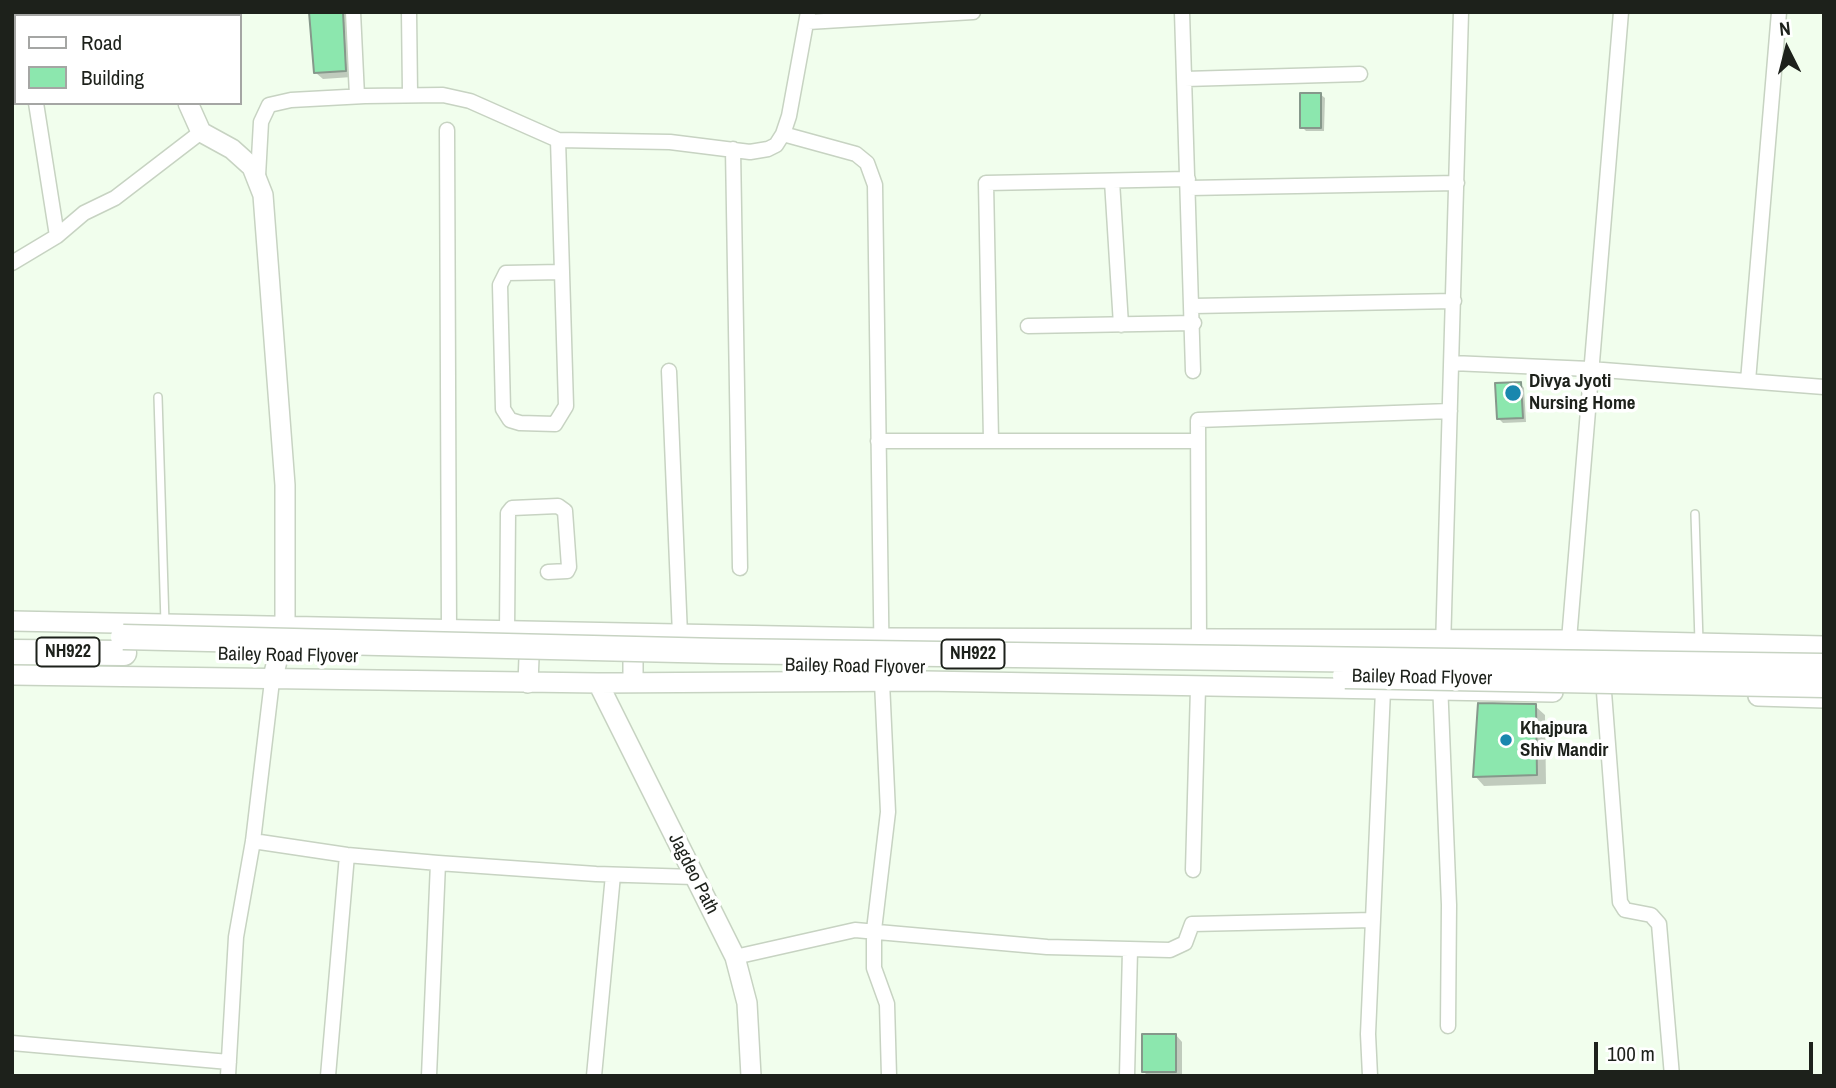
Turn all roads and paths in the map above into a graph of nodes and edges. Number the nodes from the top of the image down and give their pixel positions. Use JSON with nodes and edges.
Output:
{"nodes":[{"id":1,"x":353,"y":12,"type":"edge"},
{"id":2,"x":409,"y":12,"type":"edge"},
{"id":3,"x":973,"y":12,"type":"edge"},
{"id":4,"x":1182,"y":12,"type":"edge"},
{"id":5,"x":1461,"y":12,"type":"edge"},
{"id":6,"x":1621,"y":12,"type":"edge"},
{"id":7,"x":1779,"y":12,"type":"edge"},
{"id":8,"x":808,"y":17,"type":"edge"},
{"id":9,"x":1360,"y":74,"type":"dead end"},
{"id":10,"x":1185,"y":79,"type":"junction"},
{"id":11,"x":410,"y":93,"type":"junction"},
{"id":12,"x":357,"y":96,"type":"junction"},
{"id":13,"x":36,"y":105,"type":"edge"},
{"id":14,"x":189,"y":105,"type":"edge"},
{"id":15,"x":447,"y":130,"type":"dead end"},
{"id":16,"x":201,"y":132,"type":"junction"},
{"id":17,"x":783,"y":134,"type":"junction"},
{"id":18,"x":558,"y":140,"type":"junction"},
{"id":19,"x":733,"y":149,"type":"junction"},
{"id":20,"x":258,"y":178,"type":"junction"},
{"id":21,"x":1112,"y":181,"type":"junction"},
{"id":22,"x":1188,"y":183,"type":"junction"},
{"id":23,"x":1457,"y":184,"type":"junction"},
{"id":24,"x":57,"y":236,"type":"junction"},
{"id":25,"x":12,"y":264,"type":"edge"},
{"id":26,"x":562,"y":272,"type":"junction"},
{"id":27,"x":1454,"y":301,"type":"junction"},
{"id":28,"x":1193,"y":306,"type":"junction"},
{"id":29,"x":1194,"y":323,"type":"junction"},
{"id":30,"x":1121,"y":325,"type":"junction"},
{"id":31,"x":1028,"y":326,"type":"dead end"},
{"id":32,"x":1452,"y":363,"type":"junction"},
{"id":33,"x":1590,"y":369,"type":"junction"},
{"id":34,"x":670,"y":371,"type":"dead end"},
{"id":35,"x":1193,"y":371,"type":"dead end"},
{"id":36,"x":1748,"y":381,"type":"junction"},
{"id":37,"x":1824,"y":387,"type":"edge"},
{"id":38,"x":158,"y":397,"type":"dead end"},
{"id":39,"x":1450,"y":411,"type":"junction"},
{"id":40,"x":991,"y":440,"type":"junction"},
{"id":41,"x":878,"y":441,"type":"junction"},
{"id":42,"x":1197,"y":441,"type":"junction"},
{"id":43,"x":1695,"y":513,"type":"dead end"},
{"id":44,"x":740,"y":568,"type":"dead end"},
{"id":45,"x":548,"y":572,"type":"dead end"},
{"id":46,"x":12,"y":621,"type":"edge"},
{"id":47,"x":165,"y":625,"type":"junction"},
{"id":48,"x":285,"y":629,"type":"junction"},
{"id":49,"x":449,"y":631,"type":"junction"},
{"id":50,"x":507,"y":632,"type":"junction"},
{"id":51,"x":530,"y":632,"type":"junction"},
{"id":52,"x":633,"y":634,"type":"junction"},
{"id":53,"x":680,"y":635,"type":"junction"},
{"id":54,"x":12,"y":638,"type":"edge"},
{"id":55,"x":881,"y":638,"type":"junction"},
{"id":56,"x":1444,"y":639,"type":"junction"},
{"id":57,"x":1199,"y":640,"type":"junction"},
{"id":58,"x":1569,"y":640,"type":"junction"},
{"id":59,"x":1699,"y":643,"type":"junction"},
{"id":60,"x":123,"y":645,"type":"junction"},
{"id":61,"x":1824,"y":646,"type":"edge"},
{"id":62,"x":12,"y":652,"type":"edge"},
{"id":63,"x":1824,"y":666,"type":"edge"},
{"id":64,"x":12,"y":675,"type":"edge"},
{"id":65,"x":272,"y":681,"type":"junction"},
{"id":66,"x":882,"y":682,"type":"junction"},
{"id":67,"x":528,"y":683,"type":"junction"},
{"id":68,"x":598,"y":683,"type":"junction"},
{"id":69,"x":633,"y":683,"type":"junction"},
{"id":70,"x":1824,"y":685,"type":"edge"},
{"id":71,"x":1198,"y":688,"type":"junction"},
{"id":72,"x":1383,"y":690,"type":"junction"},
{"id":73,"x":1439,"y":691,"type":"junction"},
{"id":74,"x":1604,"y":692,"type":"junction"},
{"id":75,"x":1700,"y":694,"type":"junction"},
{"id":76,"x":1824,"y":698,"type":"edge"},
{"id":77,"x":253,"y":841,"type":"junction"},
{"id":78,"x":347,"y":855,"type":"junction"},
{"id":79,"x":438,"y":863,"type":"junction"},
{"id":80,"x":1193,"y":870,"type":"dead end"},
{"id":81,"x":613,"y":875,"type":"junction"},
{"id":82,"x":694,"y":877,"type":"junction"},
{"id":83,"x":1373,"y":920,"type":"junction"},
{"id":84,"x":874,"y":930,"type":"junction"},
{"id":85,"x":1130,"y":950,"type":"junction"},
{"id":86,"x":735,"y":957,"type":"junction"},
{"id":87,"x":1448,"y":1026,"type":"dead end"},
{"id":88,"x":12,"y":1043,"type":"edge"},
{"id":89,"x":228,"y":1069,"type":"edge"},
{"id":90,"x":328,"y":1076,"type":"edge"},
{"id":91,"x":429,"y":1076,"type":"edge"},
{"id":92,"x":594,"y":1076,"type":"edge"},
{"id":93,"x":751,"y":1076,"type":"edge"},
{"id":94,"x":889,"y":1076,"type":"edge"},
{"id":95,"x":1127,"y":1076,"type":"edge"},
{"id":96,"x":1370,"y":1076,"type":"edge"},
{"id":97,"x":1672,"y":1076,"type":"edge"}],
"edges":[{"from":1,"to":12,"type":"street"},
{"from":2,"to":11,"type":"street"},
{"from":3,"to":8,"type":"street"},
{"from":4,"to":10,"type":"street"},
{"from":5,"to":23,"type":"street"},
{"from":6,"to":33,"type":"street"},
{"from":7,"to":36,"type":"street"},
{"from":8,"to":17,"type":"street"},
{"from":9,"to":10,"type":"street"},
{"from":10,"to":22,"type":"street"},
{"from":11,"to":12,"type":"street"},
{"from":11,"to":18,"type":"street"},
{"from":12,"to":20,"type":"street"},
{"from":13,"to":24,"type":"street"},
{"from":14,"to":16,"type":"main road"},
{"from":15,"to":49,"type":"street"},
{"from":16,"to":20,"type":"main road"},
{"from":16,"to":24,"type":"street"},
{"from":17,"to":19,"type":"street"},
{"from":17,"to":41,"type":"street"},
{"from":18,"to":19,"type":"street"},
{"from":18,"to":26,"type":"street"},
{"from":19,"to":44,"type":"street"},
{"from":20,"to":48,"type":"main road"},
{"from":21,"to":22,"type":"street"},
{"from":21,"to":30,"type":"street"},
{"from":21,"to":40,"type":"street"},
{"from":22,"to":23,"type":"street"},
{"from":22,"to":28,"type":"street"},
{"from":23,"to":27,"type":"street"},
{"from":24,"to":25,"type":"street"},
{"from":26,"to":26,"type":"street"},
{"from":27,"to":28,"type":"street"},
{"from":27,"to":32,"type":"street"},
{"from":28,"to":29,"type":"street"},
{"from":29,"to":30,"type":"street"},
{"from":29,"to":35,"type":"street"},
{"from":30,"to":31,"type":"street"},
{"from":32,"to":33,"type":"street"},
{"from":32,"to":39,"type":"street"},
{"from":33,"to":36,"type":"street"},
{"from":33,"to":58,"type":"street"},
{"from":34,"to":53,"type":"street"},
{"from":36,"to":37,"type":"street"},
{"from":38,"to":47,"type":"lane"},
{"from":39,"to":42,"type":"street"},
{"from":39,"to":56,"type":"street"},
{"from":40,"to":41,"type":"street"},
{"from":40,"to":42,"type":"street"},
{"from":41,"to":55,"type":"street"},
{"from":42,"to":57,"type":"street"},
{"from":43,"to":59,"type":"lane"},
{"from":45,"to":50,"type":"street"},
{"from":46,"to":47,"type":"main road"},
{"from":47,"to":48,"type":"main road"},
{"from":48,"to":49,"type":"main road"},
{"from":48,"to":65,"type":"main road"},
{"from":49,"to":50,"type":"main road"},
{"from":50,"to":51,"type":"main road"},
{"from":51,"to":52,"type":"main road"},
{"from":51,"to":67,"type":"main road"},
{"from":52,"to":53,"type":"main road"},
{"from":52,"to":69,"type":"main road"},
{"from":53,"to":55,"type":"main road"},
{"from":54,"to":60,"type":"highway","name":"Bailey Road Flyover","number":"NH922"},
{"from":55,"to":57,"type":"main road"},
{"from":55,"to":66,"type":"street"},
{"from":56,"to":57,"type":"main road"},
{"from":56,"to":58,"type":"main road"},
{"from":56,"to":73,"type":"street"},
{"from":58,"to":59,"type":"main road"},
{"from":59,"to":61,"type":"main road"},
{"from":59,"to":75,"type":"lane"},
{"from":60,"to":62,"type":"highway","name":"Bailey Road Flyover","number":"NH922"},
{"from":60,"to":63,"type":"highway","name":"Bailey Road Flyover","number":"NH922","bridge":true},
{"from":60,"to":70,"type":"highway","name":"Bailey Road Flyover","number":"NH922","bridge":true},
{"from":64,"to":65,"type":"main road"},
{"from":65,"to":67,"type":"main road"},
{"from":65,"to":77,"type":"street"},
{"from":66,"to":69,"type":"main road"},
{"from":66,"to":71,"type":"main road"},
{"from":66,"to":84,"type":"street"},
{"from":67,"to":68,"type":"main road"},
{"from":68,"to":69,"type":"main road"},
{"from":68,"to":82,"type":"main road","name":"Jagdeo Path"},
{"from":71,"to":72,"type":"main road"},
{"from":71,"to":80,"type":"street"},
{"from":72,"to":73,"type":"main road"},
{"from":72,"to":83,"type":"street"},
{"from":73,"to":74,"type":"main road"},
{"from":73,"to":87,"type":"street"},
{"from":74,"to":75,"type":"main road"},
{"from":74,"to":97,"type":"street"},
{"from":75,"to":76,"type":"main road"},
{"from":77,"to":78,"type":"street"},
{"from":77,"to":89,"type":"street"},
{"from":78,"to":79,"type":"street"},
{"from":78,"to":90,"type":"street"},
{"from":79,"to":81,"type":"street"},
{"from":79,"to":91,"type":"street"},
{"from":81,"to":82,"type":"street"},
{"from":81,"to":92,"type":"street"},
{"from":82,"to":86,"type":"main road","name":"Jagdeo Path"},
{"from":83,"to":85,"type":"street"},
{"from":83,"to":96,"type":"street"},
{"from":84,"to":85,"type":"street"},
{"from":84,"to":86,"type":"street"},
{"from":84,"to":94,"type":"street"},
{"from":85,"to":95,"type":"street"},
{"from":86,"to":93,"type":"main road","name":"Jagdeo Path"},
{"from":88,"to":89,"type":"street"}]}
